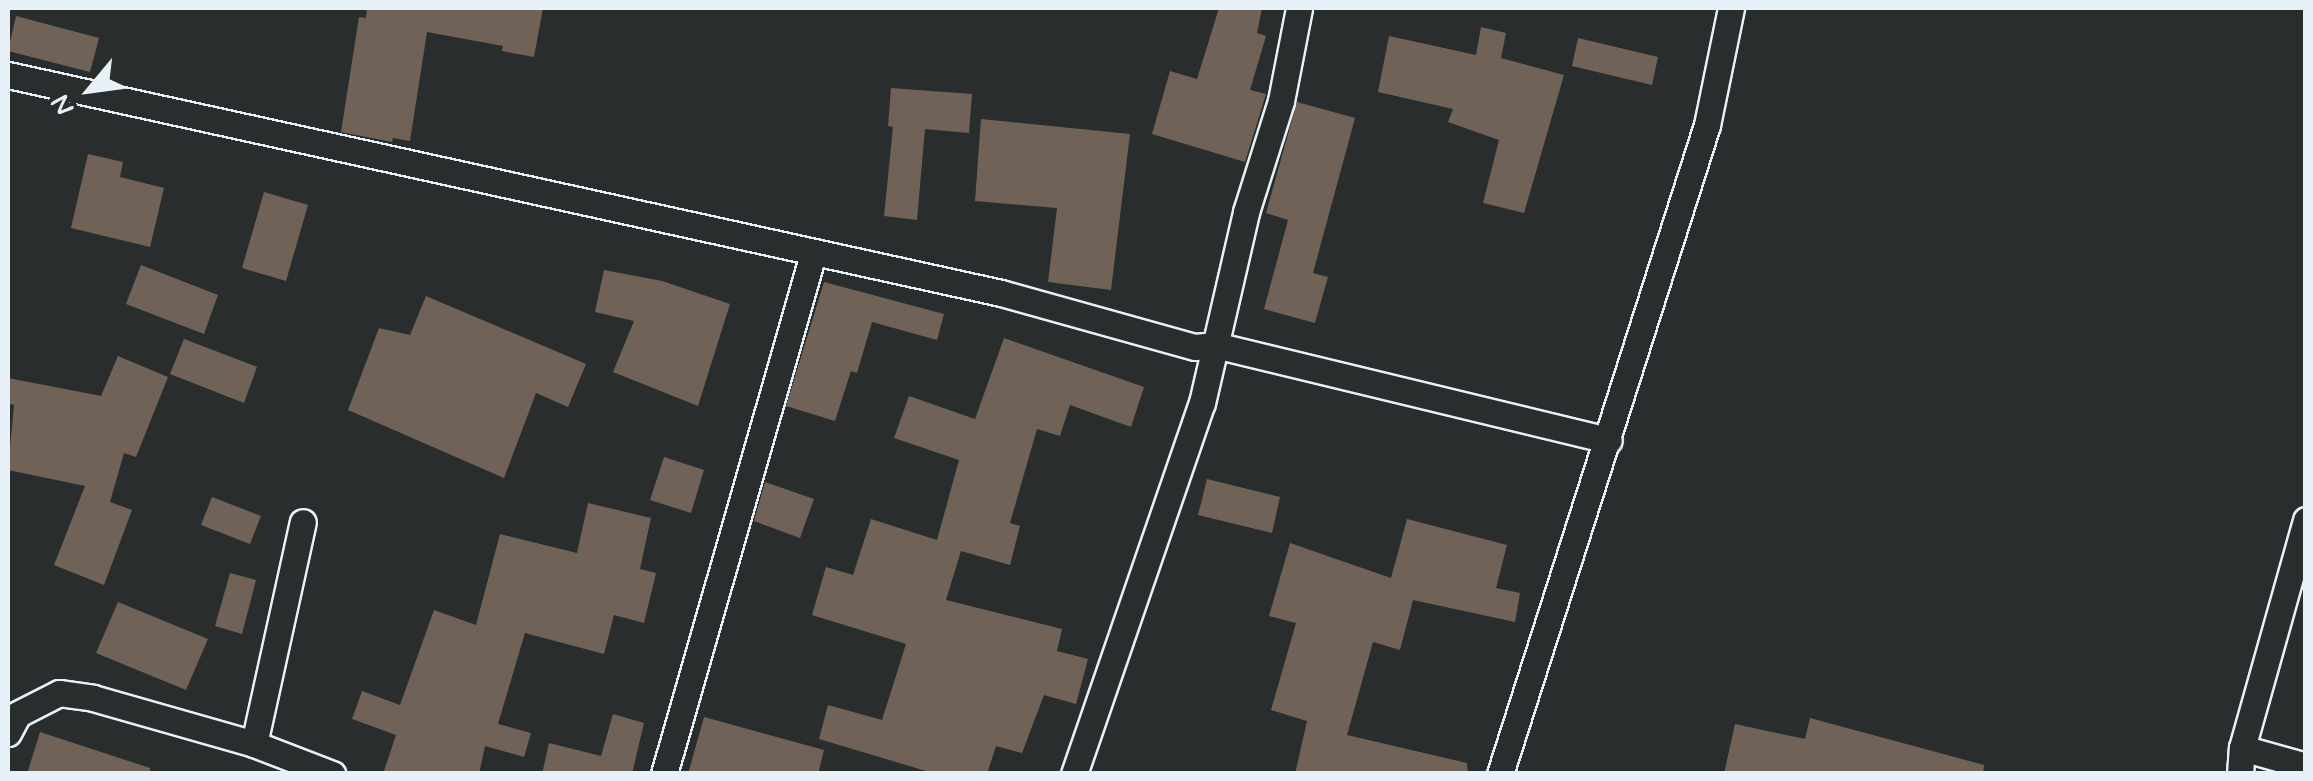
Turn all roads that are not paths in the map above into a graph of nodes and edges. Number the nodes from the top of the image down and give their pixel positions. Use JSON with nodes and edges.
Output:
{"nodes":[{"id":1,"x":1299,"y":8,"type":"edge"},
{"id":2,"x":1732,"y":8,"type":"edge"},
{"id":3,"x":8,"y":75,"type":"edge"},
{"id":4,"x":813,"y":254,"type":"junction"},
{"id":5,"x":1215,"y":345,"type":"junction"},
{"id":6,"x":1608,"y":440,"type":"junction"},
{"id":7,"x":2306,"y":520,"type":"edge"},
{"id":8,"x":303,"y":522,"type":"dead end"},
{"id":9,"x":8,"y":733,"type":"edge"},
{"id":10,"x":254,"y":744,"type":"junction"},
{"id":11,"x":2241,"y":761,"type":"edge"},
{"id":12,"x":2306,"y":766,"type":"edge"},
{"id":13,"x":332,"y":774,"type":"edge"},
{"id":14,"x":664,"y":774,"type":"edge"},
{"id":15,"x":1074,"y":774,"type":"edge"},
{"id":16,"x":1500,"y":774,"type":"edge"}],
"edges":[{"from":1,"to":5,"type":"street"},
{"from":2,"to":6,"type":"street"},
{"from":3,"to":4,"type":"street"},
{"from":4,"to":5,"type":"street"},
{"from":4,"to":14,"type":"street"},
{"from":5,"to":6,"type":"street"},
{"from":5,"to":15,"type":"street"},
{"from":6,"to":16,"type":"street"},
{"from":7,"to":11,"type":"street"},
{"from":8,"to":10,"type":"street"},
{"from":9,"to":10,"type":"street"},
{"from":10,"to":13,"type":"street"},
{"from":11,"to":12,"type":"street"}]}
